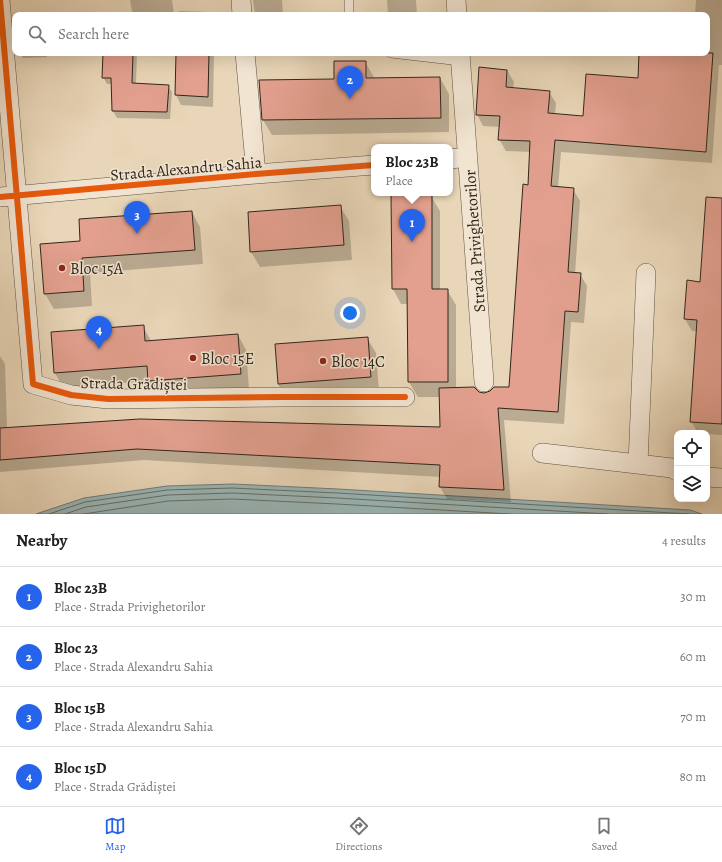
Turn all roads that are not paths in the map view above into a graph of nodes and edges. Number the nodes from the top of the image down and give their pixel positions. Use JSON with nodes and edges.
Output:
{"nodes":[{"id":1,"x":0,"y":0,"type":"edge"},
{"id":2,"x":241,"y":0,"type":"edge"},
{"id":3,"x":349,"y":0,"type":"edge"},
{"id":4,"x":456,"y":0,"type":"edge"},
{"id":5,"x":242,"y":12,"type":"edge"},
{"id":6,"x":349,"y":12,"type":"edge"},
{"id":7,"x":457,"y":12,"type":"edge"},
{"id":8,"x":246,"y":56,"type":"edge"},
{"id":9,"x":444,"y":56,"type":"edge"},
{"id":10,"x":461,"y":57,"type":"edge"},
{"id":11,"x":459,"y":158,"type":"edge"},
{"id":12,"x":371,"y":165,"type":"edge"},
{"id":13,"x":256,"y":174,"type":"junction"},
{"id":14,"x":9,"y":197,"type":"edge"},
{"id":15,"x":646,"y":273,"type":"dead end"},
{"id":16,"x":484,"y":382,"type":"dead end"},
{"id":17,"x":405,"y":397,"type":"dead end"},
{"id":18,"x":542,"y":453,"type":"dead end"},
{"id":19,"x":638,"y":464,"type":"junction"},
{"id":20,"x":674,"y":469,"type":"edge"},
{"id":21,"x":710,"y":477,"type":"edge"},
{"id":22,"x":722,"y":478,"type":"edge"}],
"edges":[{"from":1,"to":14,"type":"street","name":"Strada Grădiștei"},
{"from":2,"to":5,"type":"street"},
{"from":3,"to":6,"type":"lane"},
{"from":4,"to":7,"type":"street"},
{"from":8,"to":13,"type":"street"},
{"from":9,"to":10,"type":"lane"},
{"from":10,"to":11,"type":"street","name":"Strada Privighetorilor"},
{"from":11,"to":16,"type":"street","name":"Strada Privighetorilor"},
{"from":12,"to":13,"type":"street","name":"Strada Alexandru Sahia"},
{"from":13,"to":14,"type":"street","name":"Strada Alexandru Sahia"},
{"from":14,"to":17,"type":"street","name":"Strada Grădiștei"},
{"from":15,"to":19,"type":"street"},
{"from":18,"to":19,"type":"street"},
{"from":19,"to":20,"type":"street"},
{"from":21,"to":22,"type":"street"}]}
